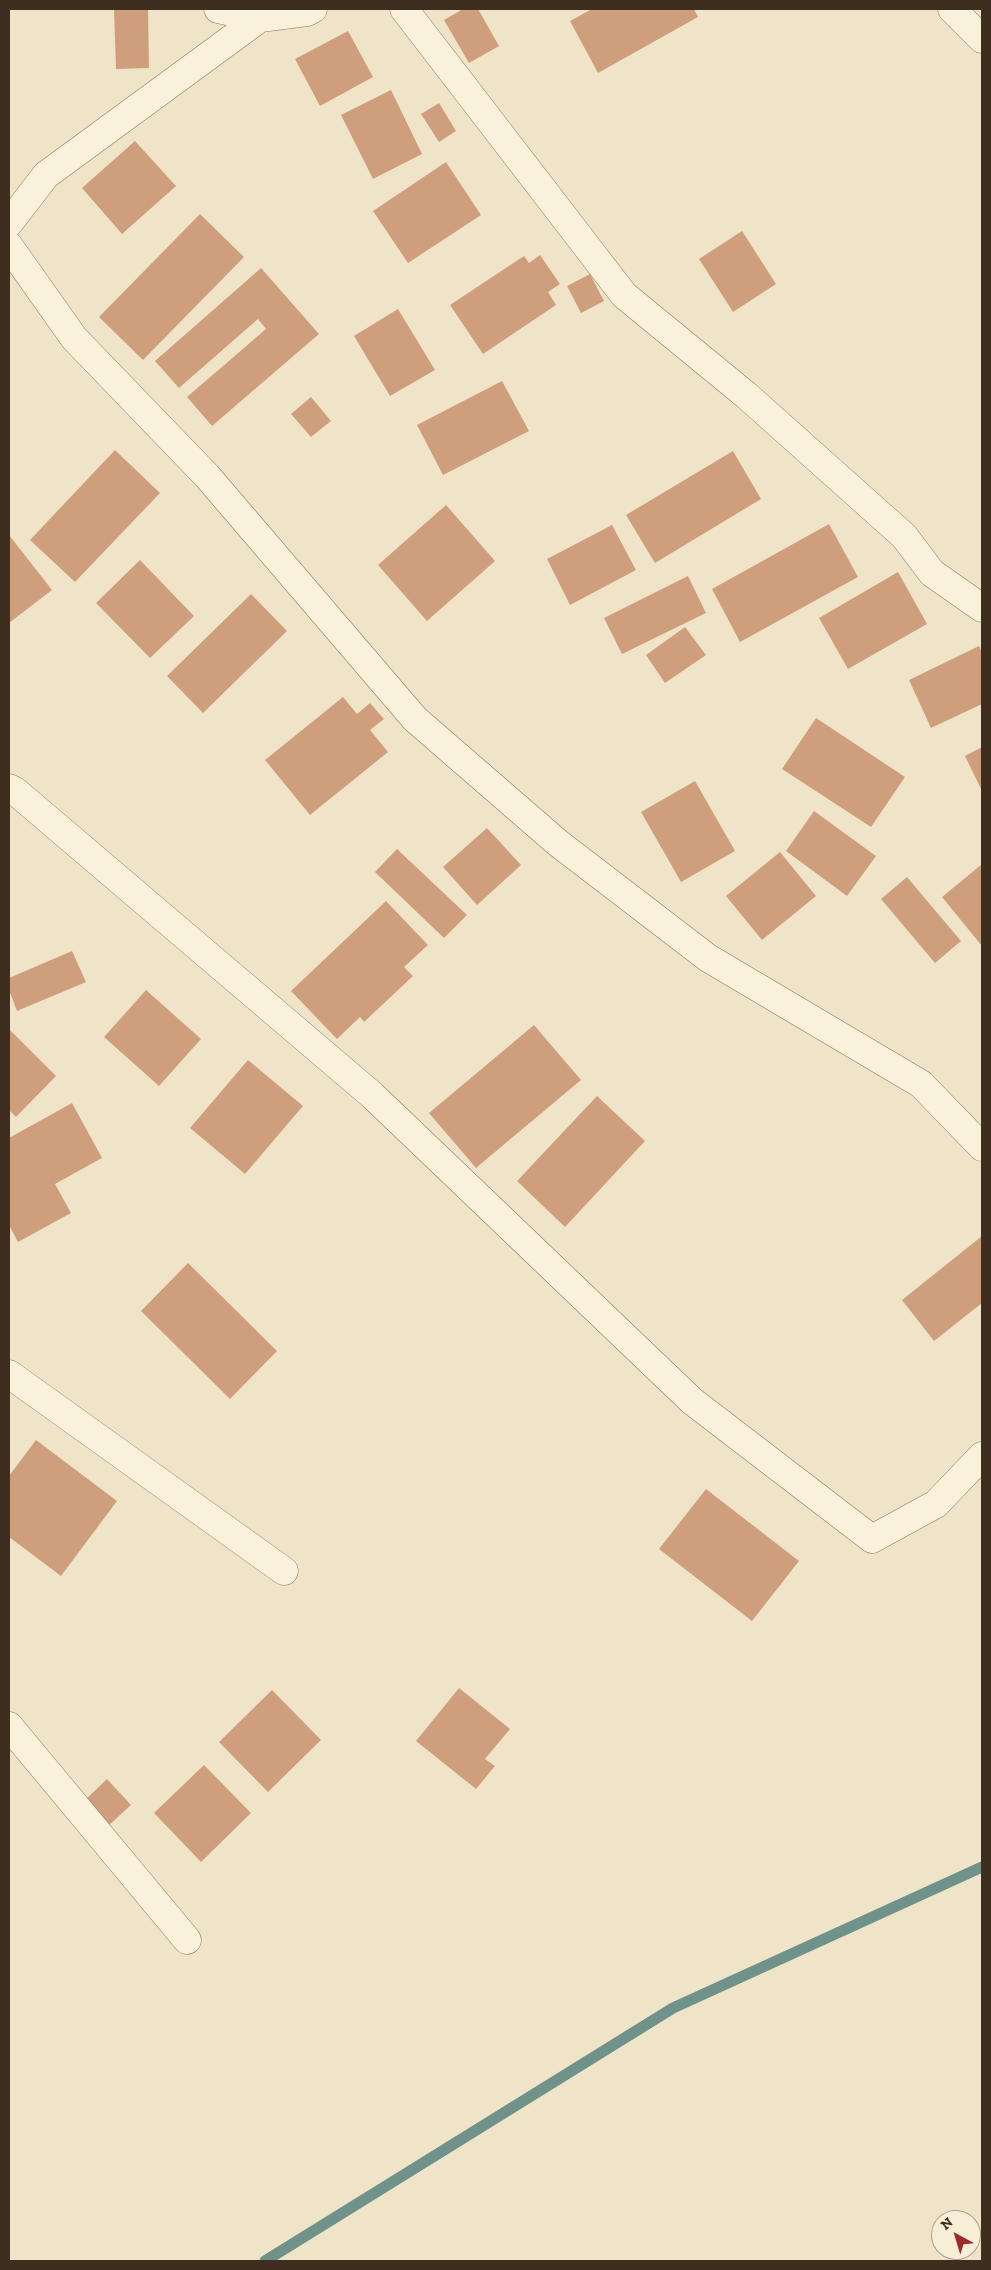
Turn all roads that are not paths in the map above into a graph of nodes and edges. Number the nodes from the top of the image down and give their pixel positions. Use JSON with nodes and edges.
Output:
{"nodes":[{"id":1,"x":218,"y":9,"type":"edge"},
{"id":2,"x":313,"y":9,"type":"edge"},
{"id":3,"x":404,"y":9,"type":"edge"},
{"id":4,"x":952,"y":9,"type":"edge"},
{"id":5,"x":260,"y":18,"type":"junction"},
{"id":6,"x":982,"y":39,"type":"edge"},
{"id":7,"x":9,"y":223,"type":"edge"},
{"id":8,"x":9,"y":246,"type":"edge"},
{"id":9,"x":982,"y":608,"type":"edge"},
{"id":10,"x":9,"y":788,"type":"edge"},
{"id":11,"x":982,"y":1147,"type":"edge"},
{"id":12,"x":9,"y":1374,"type":"edge"},
{"id":13,"x":982,"y":1456,"type":"edge"},
{"id":14,"x":284,"y":1571,"type":"dead end"},
{"id":15,"x":9,"y":1726,"type":"edge"},
{"id":16,"x":187,"y":1940,"type":"dead end"}],
"edges":[{"from":1,"to":5,"type":"street"},
{"from":2,"to":5,"type":"street"},
{"from":3,"to":9,"type":"street"},
{"from":4,"to":6,"type":"street"},
{"from":5,"to":7,"type":"street"},
{"from":8,"to":11,"type":"street"},
{"from":10,"to":13,"type":"street"},
{"from":12,"to":14,"type":"street"},
{"from":15,"to":16,"type":"street"}]}
